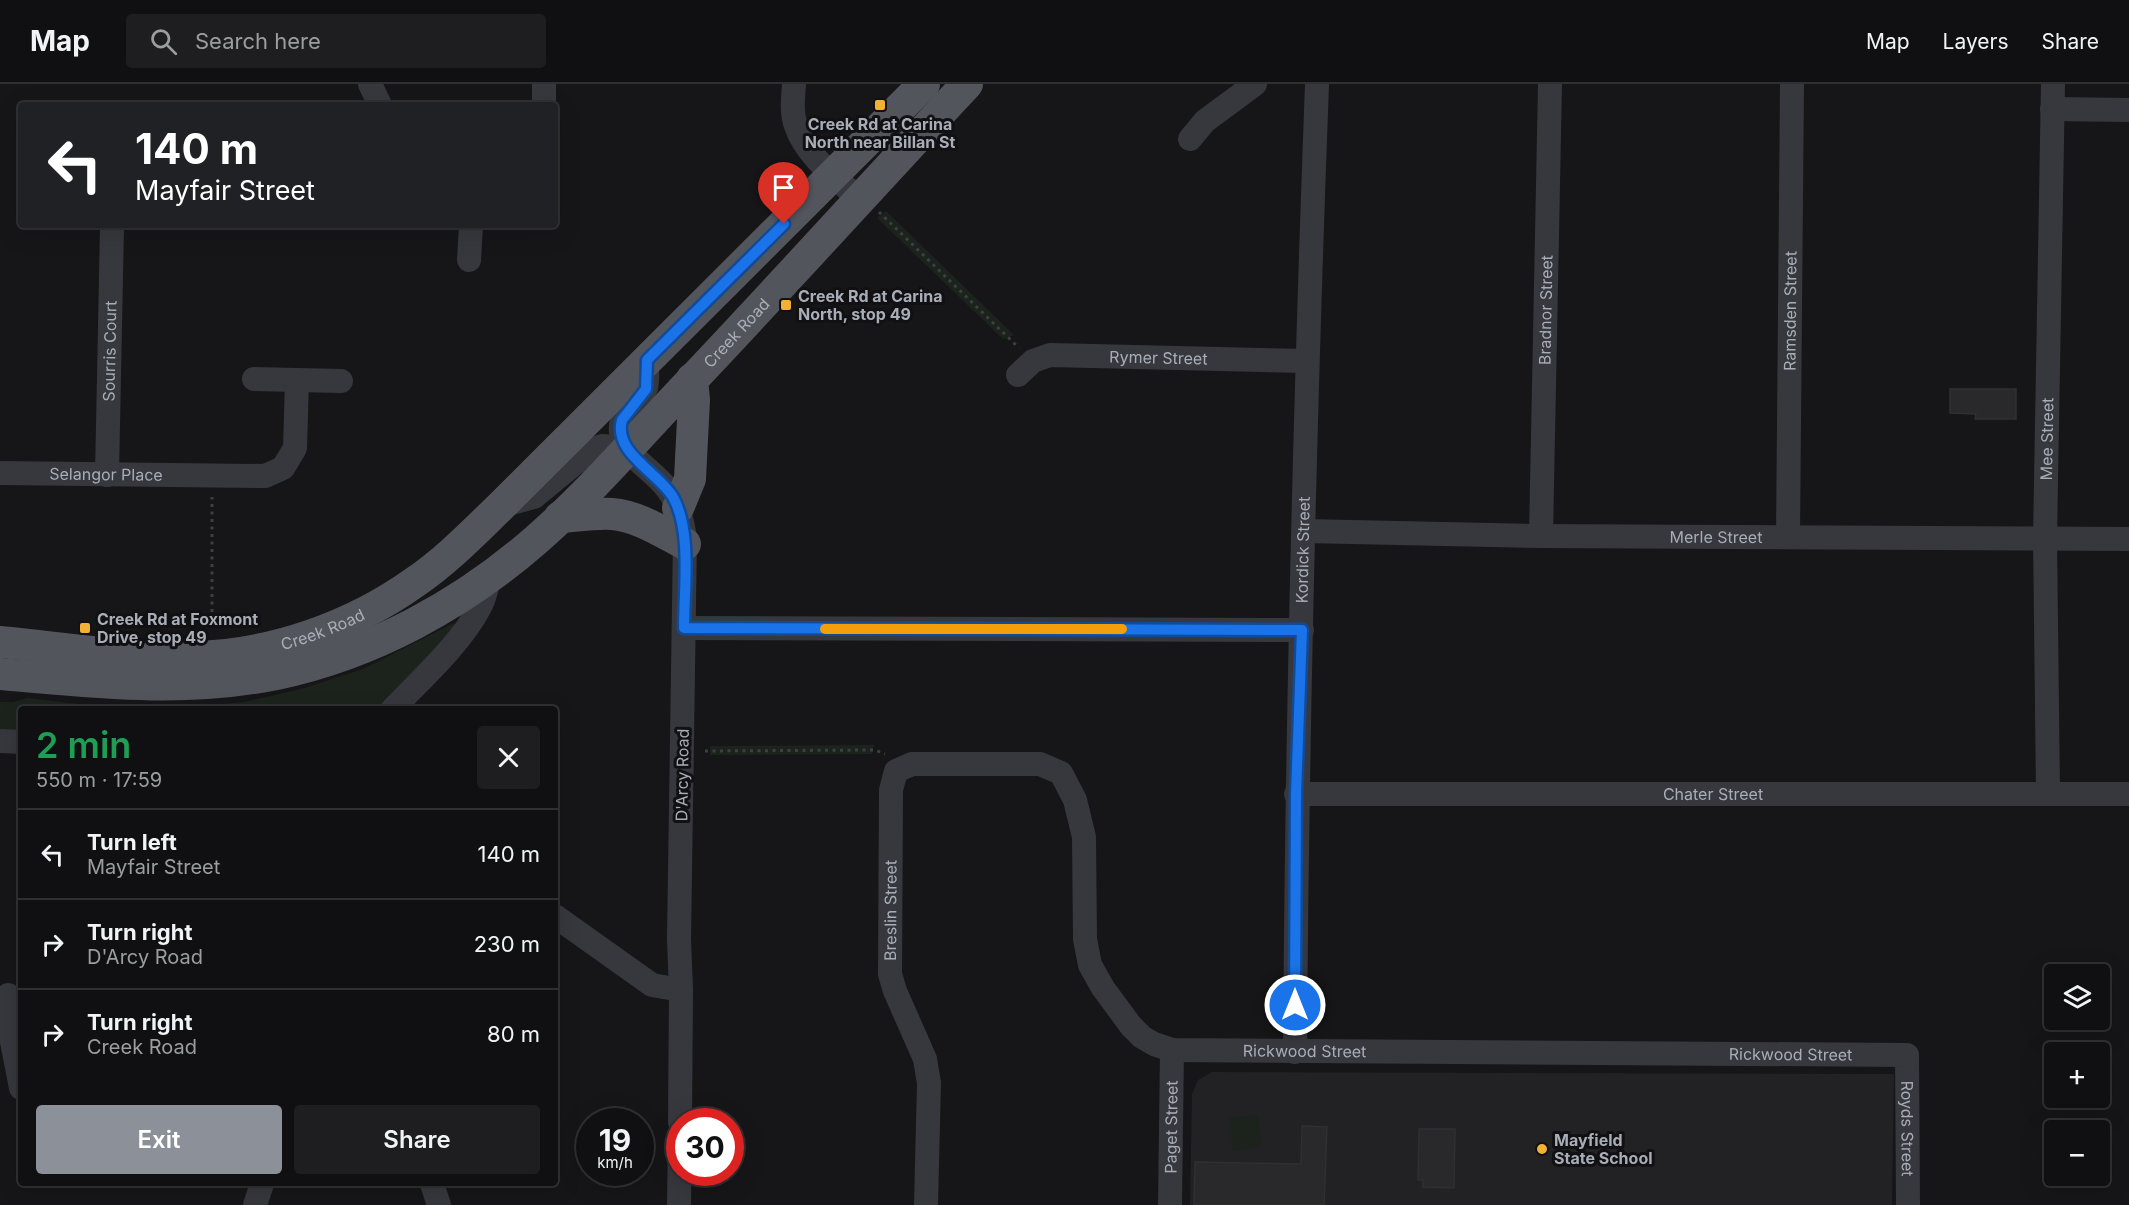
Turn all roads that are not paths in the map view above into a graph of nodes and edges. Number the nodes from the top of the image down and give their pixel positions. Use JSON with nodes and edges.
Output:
{"nodes":[{"id":1,"x":544,"y":84,"type":"edge"},
{"id":2,"x":794,"y":84,"type":"edge"},
{"id":3,"x":924,"y":84,"type":"edge"},
{"id":4,"x":968,"y":84,"type":"edge"},
{"id":5,"x":1255,"y":84,"type":"edge"},
{"id":6,"x":1317,"y":84,"type":"edge"},
{"id":7,"x":1550,"y":84,"type":"edge"},
{"id":8,"x":1792,"y":84,"type":"edge"},
{"id":9,"x":2053,"y":84,"type":"edge"},
{"id":10,"x":544,"y":102,"type":"edge"},
{"id":11,"x":2052,"y":109,"type":"junction"},
{"id":12,"x":2129,"y":110,"type":"edge"},
{"id":13,"x":1190,"y":139,"type":"dead end"},
{"id":14,"x":834,"y":175,"type":"junction"},
{"id":15,"x":860,"y":200,"type":"junction"},
{"id":16,"x":112,"y":228,"type":"dead end"},
{"id":17,"x":471,"y":228,"type":"edge"},
{"id":18,"x":469,"y":260,"type":"dead end"},
{"id":19,"x":647,"y":360,"type":"junction"},
{"id":20,"x":1306,"y":361,"type":"junction"},
{"id":21,"x":1025,"y":368,"type":"road end"},
{"id":22,"x":254,"y":379,"type":"dead end"},
{"id":23,"x":692,"y":379,"type":"junction"},
{"id":24,"x":297,"y":380,"type":"junction"},
{"id":25,"x":341,"y":381,"type":"dead end"},
{"id":26,"x":627,"y":448,"type":"junction"},
{"id":27,"x":0,"y":473,"type":"edge"},
{"id":28,"x":107,"y":475,"type":"junction"},
{"id":29,"x":500,"y":507,"type":"junction"},
{"id":30,"x":678,"y":508,"type":"junction"},
{"id":31,"x":561,"y":517,"type":"junction"},
{"id":32,"x":1304,"y":531,"type":"junction"},
{"id":33,"x":1541,"y":536,"type":"junction"},
{"id":34,"x":1788,"y":537,"type":"junction"},
{"id":35,"x":2045,"y":538,"type":"junction"},
{"id":36,"x":2129,"y":539,"type":"edge"},
{"id":37,"x":685,"y":544,"type":"junction"},
{"id":38,"x":490,"y":576,"type":"junction"},
{"id":39,"x":684,"y":628,"type":"junction"},
{"id":40,"x":1302,"y":630,"type":"junction"},
{"id":41,"x":0,"y":642,"type":"edge"},
{"id":42,"x":0,"y":674,"type":"edge"},
{"id":43,"x":396,"y":706,"type":"edge"},
{"id":44,"x":0,"y":741,"type":"edge"},
{"id":45,"x":18,"y":742,"type":"edge"},
{"id":46,"x":912,"y":764,"type":"joint"},
{"id":47,"x":2048,"y":793,"type":"junction"},
{"id":48,"x":1296,"y":794,"type":"junction"},
{"id":49,"x":2129,"y":794,"type":"edge"},
{"id":50,"x":558,"y":918,"type":"edge"},
{"id":51,"x":681,"y":990,"type":"junction"},
{"id":52,"x":10,"y":995,"type":"edge"},
{"id":53,"x":1172,"y":1050,"type":"junction"},
{"id":54,"x":1295,"y":1052,"type":"junction"},
{"id":55,"x":1907,"y":1055,"type":"joint"},
{"id":56,"x":18,"y":1072,"type":"edge"},
{"id":57,"x":680,"y":1108,"type":"edge"},
{"id":58,"x":261,"y":1186,"type":"edge"},
{"id":59,"x":433,"y":1186,"type":"edge"},
{"id":60,"x":679,"y":1186,"type":"edge"},
{"id":61,"x":255,"y":1205,"type":"edge"},
{"id":62,"x":439,"y":1205,"type":"edge"},
{"id":63,"x":679,"y":1205,"type":"edge"},
{"id":64,"x":926,"y":1205,"type":"edge"},
{"id":65,"x":1170,"y":1205,"type":"edge"},
{"id":66,"x":1908,"y":1205,"type":"edge"}],
"edges":[{"from":1,"to":10,"type":"street"},
{"from":2,"to":14,"type":"street"},
{"from":3,"to":14,"type":"main road","name":"Creek Road"},
{"from":4,"to":15,"type":"main road","name":"Creek Road"},
{"from":5,"to":13,"type":"street"},
{"from":6,"to":20,"type":"street","name":"Kordick Street"},
{"from":7,"to":33,"type":"street","name":"Bradnor Street"},
{"from":8,"to":34,"type":"street","name":"Ramsden Street"},
{"from":9,"to":11,"type":"street","name":"Mee Street"},
{"from":11,"to":12,"type":"street"},
{"from":11,"to":35,"type":"street","name":"Mee Street"},
{"from":14,"to":15,"type":"street"},
{"from":14,"to":19,"type":"main road","name":"Creek Road"},
{"from":15,"to":23,"type":"main road","name":"Creek Road"},
{"from":16,"to":28,"type":"street","name":"Sourris Court"},
{"from":17,"to":18,"type":"street"},
{"from":19,"to":26,"type":"street"},
{"from":19,"to":29,"type":"main road","name":"Creek Road"},
{"from":20,"to":21,"type":"street","name":"Rymer Street"},
{"from":20,"to":32,"type":"street","name":"Kordick Street"},
{"from":22,"to":24,"type":"street"},
{"from":23,"to":26,"type":"main road","name":"Creek Road"},
{"from":23,"to":30,"type":"main road"},
{"from":24,"to":25,"type":"street"},
{"from":24,"to":28,"type":"street","name":"Selangor Place"},
{"from":26,"to":29,"type":"street","name":"Creek Road"},
{"from":26,"to":30,"type":"street","name":"D'Arcy Road"},
{"from":26,"to":31,"type":"main road","name":"Creek Road"},
{"from":27,"to":28,"type":"street","name":"Selangor Place"},
{"from":29,"to":41,"type":"main road","name":"Creek Road"},
{"from":30,"to":37,"type":"street","name":"D'Arcy Road"},
{"from":31,"to":37,"type":"main road"},
{"from":31,"to":38,"type":"main road","name":"Creek Road"},
{"from":32,"to":33,"type":"street","name":"Merle Street"},
{"from":32,"to":40,"type":"street","name":"Kordick Street"},
{"from":33,"to":34,"type":"street","name":"Merle Street"},
{"from":34,"to":35,"type":"street","name":"Merle Street"},
{"from":35,"to":36,"type":"street","name":"Merle Street"},
{"from":35,"to":47,"type":"street","name":"Mee Street"},
{"from":37,"to":39,"type":"street","name":"D'Arcy Road"},
{"from":38,"to":42,"type":"main road","name":"Creek Road"},
{"from":38,"to":43,"type":"street"},
{"from":39,"to":40,"type":"street"},
{"from":39,"to":51,"type":"street","name":"D'Arcy Road"},
{"from":40,"to":48,"type":"street","name":"Kordick Street"},
{"from":44,"to":45,"type":"street"},
{"from":46,"to":53,"type":"street","name":"Rickwood Street"},
{"from":46,"to":64,"type":"street","name":"Breslin Street"},
{"from":47,"to":48,"type":"street","name":"Chater Street"},
{"from":47,"to":49,"type":"street","name":"Chater Street"},
{"from":48,"to":54,"type":"street","name":"Kordick Street"},
{"from":50,"to":51,"type":"street"},
{"from":51,"to":57,"type":"street","name":"D'Arcy Road"},
{"from":52,"to":56,"type":"street"},
{"from":53,"to":54,"type":"street","name":"Rickwood Street"},
{"from":53,"to":65,"type":"street","name":"Paget Street"},
{"from":54,"to":55,"type":"street","name":"Rickwood Street"},
{"from":55,"to":66,"type":"street","name":"Royds Street"},
{"from":58,"to":61,"type":"street"},
{"from":59,"to":62,"type":"street"},
{"from":60,"to":63,"type":"street"}]}
